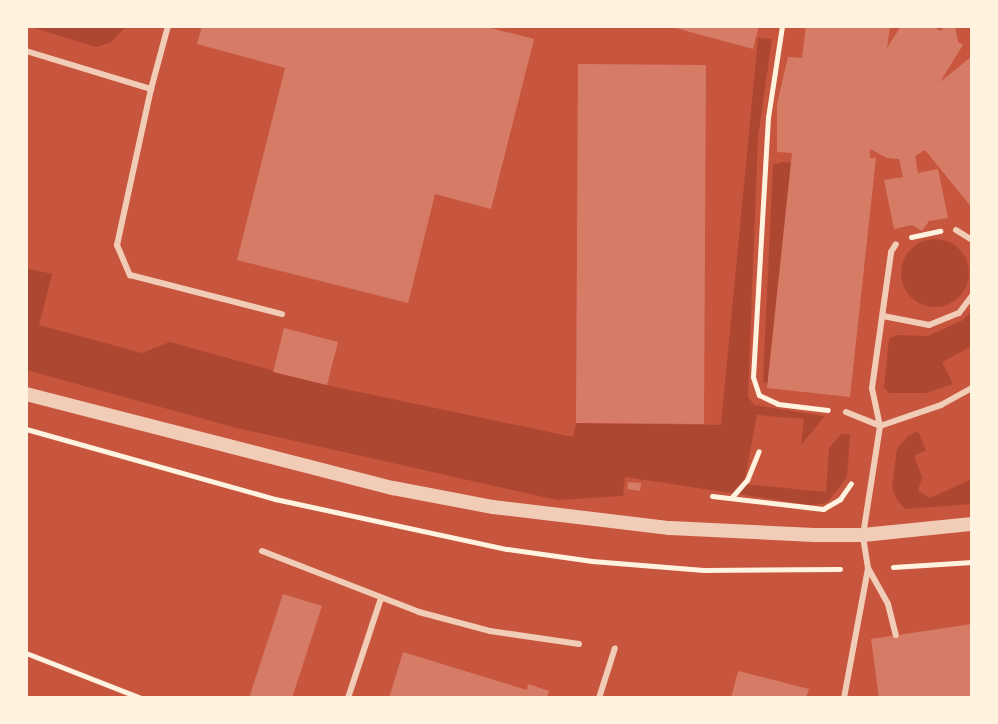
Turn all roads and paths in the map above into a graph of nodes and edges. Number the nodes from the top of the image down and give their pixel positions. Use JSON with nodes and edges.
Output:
{"nodes":[{"id":1,"x":168,"y":26,"type":"edge"},
{"id":2,"x":782,"y":26,"type":"edge"},
{"id":3,"x":26,"y":51,"type":"edge"},
{"id":4,"x":151,"y":89,"type":"junction"},
{"id":5,"x":956,"y":230,"type":"joint"},
{"id":6,"x":972,"y":240,"type":"edge"},
{"id":7,"x":896,"y":244,"type":"joint"},
{"id":8,"x":972,"y":296,"type":"edge"},
{"id":9,"x":282,"y":314,"type":"dead end"},
{"id":10,"x":883,"y":316,"type":"junction"},
{"id":11,"x":972,"y":388,"type":"edge"},
{"id":12,"x":26,"y":394,"type":"edge"},
{"id":13,"x":846,"y":412,"type":"joint"},
{"id":14,"x":880,"y":426,"type":"junction"},
{"id":15,"x":26,"y":429,"type":"edge"},
{"id":16,"x":759,"y":451,"type":"dead end"},
{"id":17,"x":855,"y":469,"type":"dead end"},
{"id":18,"x":712,"y":496,"type":"dead end"},
{"id":19,"x":731,"y":498,"type":"junction"},
{"id":20,"x":972,"y":524,"type":"edge"},
{"id":21,"x":863,"y":535,"type":"junction"},
{"id":22,"x":262,"y":551,"type":"dead end"},
{"id":23,"x":972,"y":562,"type":"edge"},
{"id":24,"x":893,"y":567,"type":"dead end"},
{"id":25,"x":868,"y":568,"type":"junction"},
{"id":26,"x":840,"y":569,"type":"dead end"},
{"id":27,"x":381,"y":598,"type":"junction"},
{"id":28,"x":896,"y":635,"type":"dead end"},
{"id":29,"x":579,"y":644,"type":"dead end"},
{"id":30,"x":615,"y":648,"type":"dead end"},
{"id":31,"x":26,"y":653,"type":"edge"},
{"id":32,"x":141,"y":698,"type":"edge"},
{"id":33,"x":348,"y":698,"type":"edge"},
{"id":34,"x":599,"y":698,"type":"edge"},
{"id":35,"x":844,"y":698,"type":"edge"}],
"edges":[{"from":1,"to":4,"type":"lane"},
{"from":2,"to":13,"type":"path"},
{"from":3,"to":4,"type":"lane"},
{"from":4,"to":9,"type":"lane"},
{"from":5,"to":6,"type":"lane"},
{"from":5,"to":7,"type":"path"},
{"from":7,"to":10,"type":"lane"},
{"from":8,"to":10,"type":"lane"},
{"from":10,"to":14,"type":"lane"},
{"from":11,"to":14,"type":"lane"},
{"from":12,"to":21,"type":"street"},
{"from":13,"to":14,"type":"lane"},
{"from":14,"to":21,"type":"lane"},
{"from":15,"to":26,"type":"path"},
{"from":16,"to":19,"type":"path"},
{"from":17,"to":19,"type":"path"},
{"from":18,"to":19,"type":"path"},
{"from":20,"to":21,"type":"street"},
{"from":21,"to":25,"type":"lane"},
{"from":22,"to":27,"type":"lane"},
{"from":23,"to":24,"type":"path"},
{"from":25,"to":28,"type":"lane"},
{"from":25,"to":35,"type":"lane"},
{"from":27,"to":29,"type":"lane"},
{"from":27,"to":33,"type":"lane"},
{"from":30,"to":34,"type":"lane"},
{"from":31,"to":32,"type":"path"}]}
